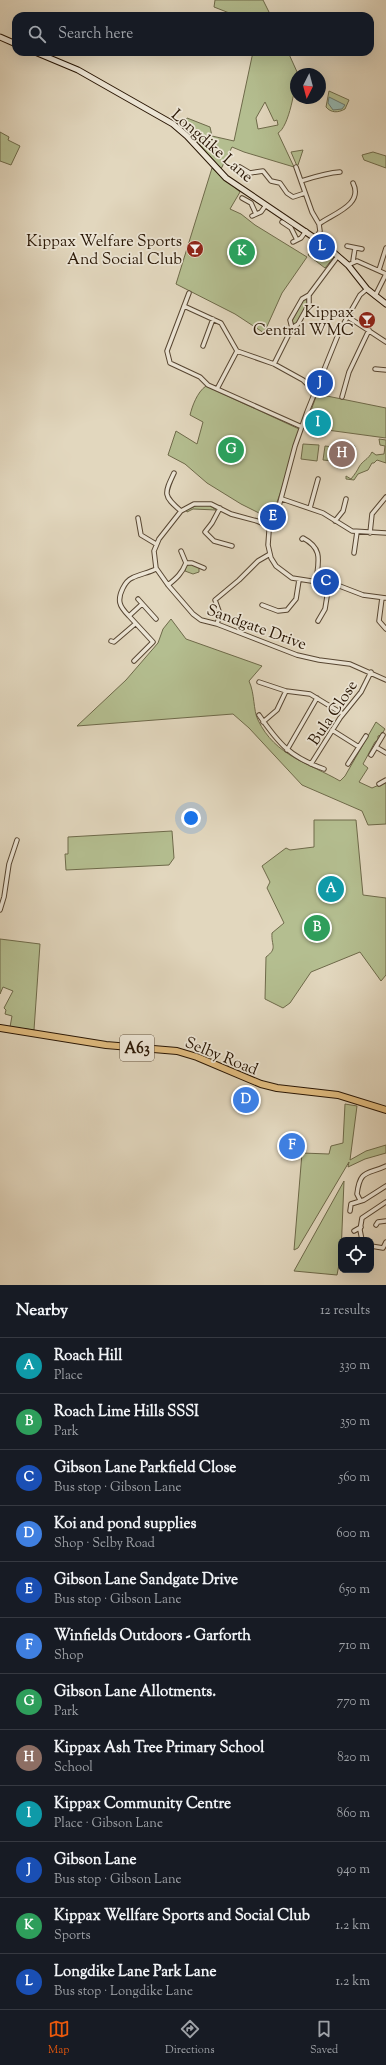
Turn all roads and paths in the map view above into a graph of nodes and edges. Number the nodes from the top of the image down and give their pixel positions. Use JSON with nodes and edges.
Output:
{"nodes":[{"id":1,"x":0,"y":37,"type":"edge"},
{"id":2,"x":12,"y":42,"type":"edge"},
{"id":3,"x":45,"y":56,"type":"edge"},
{"id":4,"x":240,"y":167,"type":"dead end"},
{"id":5,"x":296,"y":167,"type":"dead end"},
{"id":6,"x":340,"y":172,"type":"dead end"},
{"id":7,"x":301,"y":181,"type":"junction"},
{"id":8,"x":353,"y":183,"type":"dead end"},
{"id":9,"x":305,"y":193,"type":"junction"},
{"id":10,"x":290,"y":196,"type":"junction"},
{"id":11,"x":242,"y":198,"type":"dead end"},
{"id":12,"x":286,"y":199,"type":"dead end"},
{"id":13,"x":266,"y":205,"type":"junction"},
{"id":14,"x":282,"y":222,"type":"dead end"},
{"id":15,"x":319,"y":224,"type":"junction"},
{"id":16,"x":306,"y":231,"type":"junction"},
{"id":17,"x":316,"y":238,"type":"junction"},
{"id":18,"x":297,"y":240,"type":"junction"},
{"id":19,"x":293,"y":242,"type":"dead end"},
{"id":20,"x":347,"y":246,"type":"dead end"},
{"id":21,"x":355,"y":248,"type":"junction"},
{"id":22,"x":386,"y":248,"type":"edge"},
{"id":23,"x":362,"y":249,"type":"dead end"},
{"id":24,"x":338,"y":256,"type":"junction"},
{"id":25,"x":353,"y":261,"type":"junction"},
{"id":26,"x":348,"y":265,"type":"junction"},
{"id":27,"x":379,"y":270,"type":"junction"},
{"id":28,"x":386,"y":274,"type":"edge"},
{"id":29,"x":367,"y":289,"type":"junction"},
{"id":30,"x":189,"y":293,"type":"dead end"},
{"id":31,"x":309,"y":295,"type":"junction"},
{"id":32,"x":375,"y":296,"type":"junction"},
{"id":33,"x":386,"y":304,"type":"edge"},
{"id":34,"x":184,"y":306,"type":"junction"},
{"id":35,"x":348,"y":317,"type":"junction"},
{"id":36,"x":213,"y":319,"type":"junction"},
{"id":37,"x":292,"y":328,"type":"junction"},
{"id":38,"x":369,"y":330,"type":"junction"},
{"id":39,"x":386,"y":342,"type":"edge"},
{"id":40,"x":202,"y":346,"type":"dead end"},
{"id":41,"x":237,"y":351,"type":"junction"},
{"id":42,"x":274,"y":364,"type":"junction"},
{"id":43,"x":375,"y":369,"type":"dead end"},
{"id":44,"x":386,"y":370,"type":"edge"},
{"id":45,"x":217,"y":389,"type":"junction"},
{"id":46,"x":315,"y":392,"type":"junction"},
{"id":47,"x":342,"y":397,"type":"dead end"},
{"id":48,"x":302,"y":427,"type":"junction"},
{"id":49,"x":174,"y":473,"type":"dead end"},
{"id":50,"x":318,"y":479,"type":"dead end"},
{"id":51,"x":386,"y":497,"type":"edge"},
{"id":52,"x":282,"y":499,"type":"junction"},
{"id":53,"x":346,"y":499,"type":"dead end"},
{"id":54,"x":220,"y":508,"type":"junction"},
{"id":55,"x":310,"y":508,"type":"junction"},
{"id":56,"x":181,"y":511,"type":"junction"},
{"id":57,"x":138,"y":518,"type":"dead end"},
{"id":58,"x":335,"y":521,"type":"junction"},
{"id":59,"x":270,"y":527,"type":"junction"},
{"id":60,"x":357,"y":532,"type":"junction"},
{"id":61,"x":370,"y":533,"type":"junction"},
{"id":62,"x":386,"y":533,"type":"edge"},
{"id":63,"x":302,"y":540,"type":"dead end"},
{"id":64,"x":156,"y":544,"type":"junction"},
{"id":65,"x":232,"y":546,"type":"dead end"},
{"id":66,"x":181,"y":551,"type":"dead end"},
{"id":67,"x":354,"y":553,"type":"dead end"},
{"id":68,"x":270,"y":554,"type":"junction"},
{"id":69,"x":186,"y":563,"type":"junction"},
{"id":70,"x":204,"y":568,"type":"dead end"},
{"id":71,"x":156,"y":569,"type":"junction"},
{"id":72,"x":299,"y":580,"type":"junction"},
{"id":73,"x":316,"y":582,"type":"junction"},
{"id":74,"x":329,"y":584,"type":"junction"},
{"id":75,"x":168,"y":585,"type":"junction"},
{"id":76,"x":384,"y":598,"type":"edge"},
{"id":77,"x":138,"y":599,"type":"dead end"},
{"id":78,"x":142,"y":604,"type":"junction"},
{"id":79,"x":262,"y":605,"type":"dead end"},
{"id":80,"x":129,"y":616,"type":"junction"},
{"id":81,"x":156,"y":619,"type":"dead end"},
{"id":82,"x":318,"y":621,"type":"dead end"},
{"id":83,"x":135,"y":624,"type":"junction"},
{"id":84,"x":217,"y":624,"type":"junction"},
{"id":85,"x":386,"y":629,"type":"edge"},
{"id":86,"x":113,"y":642,"type":"dead end"},
{"id":87,"x":134,"y":661,"type":"dead end"},
{"id":88,"x":371,"y":672,"type":"junction"},
{"id":89,"x":386,"y":680,"type":"edge"},
{"id":90,"x":259,"y":682,"type":"dead end"},
{"id":91,"x":286,"y":691,"type":"junction"},
{"id":92,"x":317,"y":698,"type":"junction"},
{"id":93,"x":343,"y":714,"type":"junction"},
{"id":94,"x":259,"y":716,"type":"dead end"},
{"id":95,"x":264,"y":722,"type":"junction"},
{"id":96,"x":332,"y":730,"type":"junction"},
{"id":97,"x":383,"y":735,"type":"dead end"},
{"id":98,"x":366,"y":736,"type":"dead end"},
{"id":99,"x":359,"y":747,"type":"junction"},
{"id":100,"x":376,"y":747,"type":"junction"},
{"id":101,"x":287,"y":750,"type":"junction"},
{"id":102,"x":386,"y":753,"type":"edge"},
{"id":103,"x":371,"y":755,"type":"dead end"},
{"id":104,"x":311,"y":764,"type":"junction"},
{"id":105,"x":348,"y":764,"type":"dead end"},
{"id":106,"x":324,"y":769,"type":"dead end"},
{"id":107,"x":386,"y":780,"type":"edge"},
{"id":108,"x":379,"y":784,"type":"dead end"},
{"id":109,"x":17,"y":840,"type":"dead end"},
{"id":110,"x":0,"y":910,"type":"edge"},
{"id":111,"x":0,"y":1028,"type":"edge"},
{"id":112,"x":386,"y":1110,"type":"edge"},
{"id":113,"x":386,"y":1166,"type":"edge"},
{"id":114,"x":386,"y":1186,"type":"edge"},
{"id":115,"x":360,"y":1200,"type":"junction"},
{"id":116,"x":386,"y":1202,"type":"edge"},
{"id":117,"x":350,"y":1211,"type":"dead end"},
{"id":118,"x":386,"y":1221,"type":"edge"},
{"id":119,"x":376,"y":1225,"type":"dead end"},
{"id":120,"x":361,"y":1227,"type":"junction"},
{"id":121,"x":354,"y":1231,"type":"dead end"},
{"id":122,"x":362,"y":1237,"type":"edge"},
{"id":123,"x":386,"y":1242,"type":"edge"},
{"id":124,"x":374,"y":1246,"type":"edge"}],
"edges":[{"from":1,"to":2,"type":"main road"},
{"from":3,"to":13,"type":"main road","name":"Longdike Lane"},
{"from":4,"to":10,"type":"street"},
{"from":5,"to":7,"type":"street"},
{"from":6,"to":7,"type":"street"},
{"from":7,"to":9,"type":"street"},
{"from":8,"to":15,"type":"street"},
{"from":9,"to":10,"type":"street"},
{"from":9,"to":15,"type":"street"},
{"from":10,"to":12,"type":"street"},
{"from":11,"to":13,"type":"street","name":"Longdike Lane"},
{"from":13,"to":16,"type":"main road","name":"Longdike Lane"},
{"from":14,"to":18,"type":"street"},
{"from":15,"to":17,"type":"street"},
{"from":16,"to":17,"type":"main road","name":"Longdike Lane"},
{"from":16,"to":18,"type":"street"},
{"from":17,"to":24,"type":"main road","name":"Longdike Lane"},
{"from":18,"to":19,"type":"street"},
{"from":20,"to":21,"type":"street"},
{"from":21,"to":23,"type":"street"},
{"from":21,"to":25,"type":"street"},
{"from":22,"to":27,"type":"street"},
{"from":24,"to":26,"type":"main road","name":"Longdike Lane"},
{"from":24,"to":31,"type":"street"},
{"from":25,"to":26,"type":"street"},
{"from":25,"to":27,"type":"street"},
{"from":26,"to":29,"type":"main road","name":"Longdike Lane"},
{"from":27,"to":28,"type":"street"},
{"from":28,"to":32,"type":"street"},
{"from":29,"to":32,"type":"main road","name":"Longdike Lane"},
{"from":29,"to":35,"type":"street"},
{"from":30,"to":34,"type":"street"},
{"from":31,"to":37,"type":"street"},
{"from":31,"to":37,"type":"street"},
{"from":32,"to":33,"type":"main road","name":"Longdike Lane"},
{"from":34,"to":36,"type":"street"},
{"from":34,"to":45,"type":"street"},
{"from":35,"to":38,"type":"street"},
{"from":35,"to":46,"type":"street"},
{"from":36,"to":40,"type":"street"},
{"from":36,"to":41,"type":"street"},
{"from":37,"to":42,"type":"street"},
{"from":38,"to":39,"type":"street"},
{"from":38,"to":47,"type":"street"},
{"from":41,"to":42,"type":"street"},
{"from":41,"to":45,"type":"street"},
{"from":42,"to":46,"type":"street"},
{"from":43,"to":44,"type":"street"},
{"from":45,"to":48,"type":"street"},
{"from":46,"to":48,"type":"street"},
{"from":48,"to":52,"type":"street"},
{"from":49,"to":56,"type":"street"},
{"from":50,"to":55,"type":"street"},
{"from":51,"to":61,"type":"street"},
{"from":52,"to":55,"type":"street"},
{"from":52,"to":59,"type":"street"},
{"from":53,"to":58,"type":"street"},
{"from":54,"to":56,"type":"street"},
{"from":54,"to":59,"type":"street"},
{"from":54,"to":65,"type":"street"},
{"from":55,"to":58,"type":"street"},
{"from":56,"to":64,"type":"street"},
{"from":57,"to":64,"type":"street"},
{"from":58,"to":60,"type":"street"},
{"from":59,"to":68,"type":"street"},
{"from":60,"to":61,"type":"street"},
{"from":60,"to":67,"type":"street"},
{"from":61,"to":62,"type":"street"},
{"from":63,"to":73,"type":"street"},
{"from":64,"to":71,"type":"street"},
{"from":66,"to":69,"type":"street"},
{"from":68,"to":72,"type":"street"},
{"from":68,"to":84,"type":"street"},
{"from":69,"to":70,"type":"street"},
{"from":69,"to":75,"type":"street"},
{"from":71,"to":75,"type":"street","name":"Sandgate Drive"},
{"from":71,"to":80,"type":"street"},
{"from":72,"to":73,"type":"street"},
{"from":72,"to":79,"type":"street"},
{"from":73,"to":74,"type":"street"},
{"from":74,"to":76,"type":"street"},
{"from":74,"to":82,"type":"street"},
{"from":75,"to":84,"type":"street","name":"Sandgate Drive"},
{"from":76,"to":85,"type":"street"},
{"from":77,"to":78,"type":"street"},
{"from":78,"to":80,"type":"street"},
{"from":78,"to":81,"type":"street"},
{"from":80,"to":83,"type":"street"},
{"from":83,"to":86,"type":"street"},
{"from":83,"to":87,"type":"street"},
{"from":84,"to":88,"type":"street","name":"Sandgate Drive"},
{"from":88,"to":89,"type":"street","name":"Sandgate Drive"},
{"from":88,"to":93,"type":"street","name":"Bula Close"},
{"from":90,"to":91,"type":"street"},
{"from":91,"to":92,"type":"street"},
{"from":91,"to":95,"type":"street"},
{"from":92,"to":93,"type":"street"},
{"from":92,"to":101,"type":"street"},
{"from":93,"to":96,"type":"street","name":"Bula Close"},
{"from":94,"to":95,"type":"street"},
{"from":95,"to":101,"type":"street"},
{"from":96,"to":99,"type":"street"},
{"from":96,"to":104,"type":"street","name":"Bula Close"},
{"from":97,"to":100,"type":"street"},
{"from":98,"to":99,"type":"street"},
{"from":99,"to":105,"type":"street"},
{"from":100,"to":102,"type":"street"},
{"from":100,"to":103,"type":"street"},
{"from":101,"to":104,"type":"street"},
{"from":104,"to":106,"type":"street"},
{"from":107,"to":108,"type":"street"},
{"from":109,"to":110,"type":"street"},
{"from":111,"to":112,"type":"highway","name":"Selby Road","number":"A63"},
{"from":113,"to":115,"type":"street"},
{"from":114,"to":115,"type":"street"},
{"from":115,"to":117,"type":"street"},
{"from":116,"to":120,"type":"street"},
{"from":118,"to":119,"type":"street"},
{"from":120,"to":121,"type":"street"},
{"from":120,"to":122,"type":"street"},
{"from":123,"to":124,"type":"street"}]}
